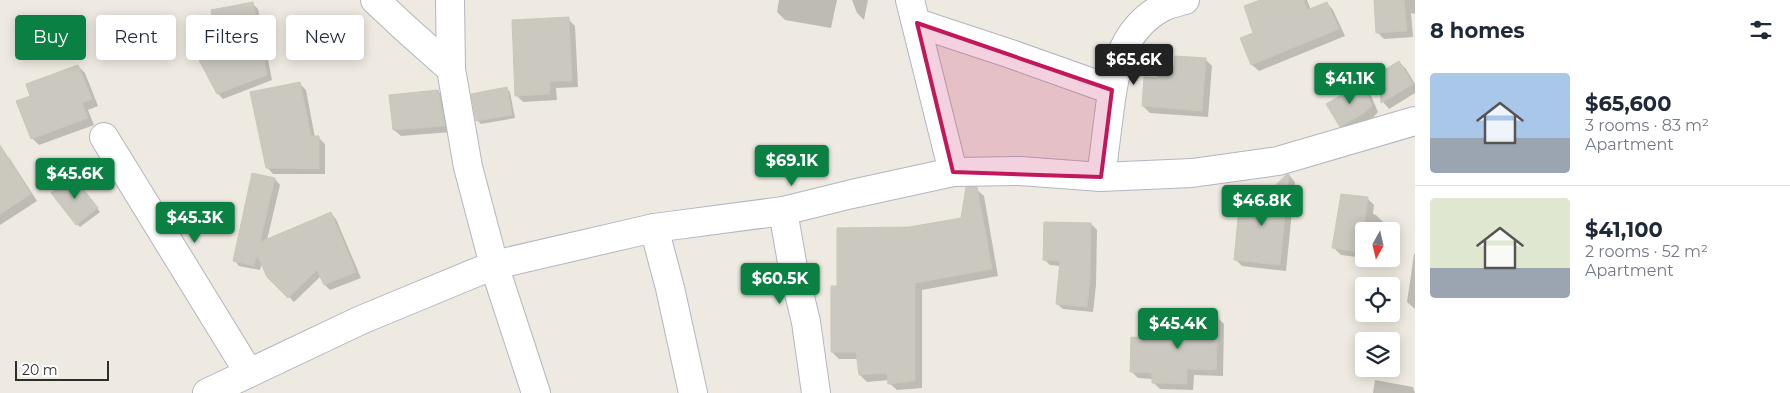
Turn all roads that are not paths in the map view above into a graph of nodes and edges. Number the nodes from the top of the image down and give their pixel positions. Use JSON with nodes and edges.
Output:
{"nodes":[{"id":1,"x":375,"y":0,"type":"edge"},
{"id":2,"x":450,"y":0,"type":"edge"},
{"id":3,"x":1185,"y":0,"type":"edge"},
{"id":4,"x":914,"y":12,"type":"edge"},
{"id":5,"x":452,"y":69,"type":"junction"},
{"id":6,"x":1112,"y":90,"type":"junction"},
{"id":7,"x":1415,"y":121,"type":"edge"},
{"id":8,"x":104,"y":138,"type":"dead end"},
{"id":9,"x":953,"y":172,"type":"junction"},
{"id":10,"x":1102,"y":177,"type":"junction"},
{"id":11,"x":783,"y":211,"type":"junction"},
{"id":12,"x":654,"y":228,"type":"junction"},
{"id":13,"x":494,"y":265,"type":"junction"},
{"id":14,"x":249,"y":373,"type":"junction"},
{"id":15,"x":207,"y":393,"type":"edge"},
{"id":16,"x":536,"y":393,"type":"edge"},
{"id":17,"x":693,"y":393,"type":"edge"},
{"id":18,"x":816,"y":393,"type":"edge"}],
"edges":[{"from":1,"to":5,"type":"street"},
{"from":2,"to":5,"type":"street"},
{"from":3,"to":6,"type":"street"},
{"from":4,"to":6,"type":"street"},
{"from":4,"to":9,"type":"street"},
{"from":5,"to":13,"type":"street"},
{"from":6,"to":10,"type":"street"},
{"from":7,"to":10,"type":"street"},
{"from":8,"to":14,"type":"street"},
{"from":9,"to":10,"type":"street"},
{"from":9,"to":11,"type":"street"},
{"from":11,"to":12,"type":"street"},
{"from":11,"to":18,"type":"street"},
{"from":12,"to":13,"type":"street"},
{"from":12,"to":17,"type":"street"},
{"from":13,"to":14,"type":"street"},
{"from":13,"to":16,"type":"street"},
{"from":14,"to":15,"type":"street"}]}
